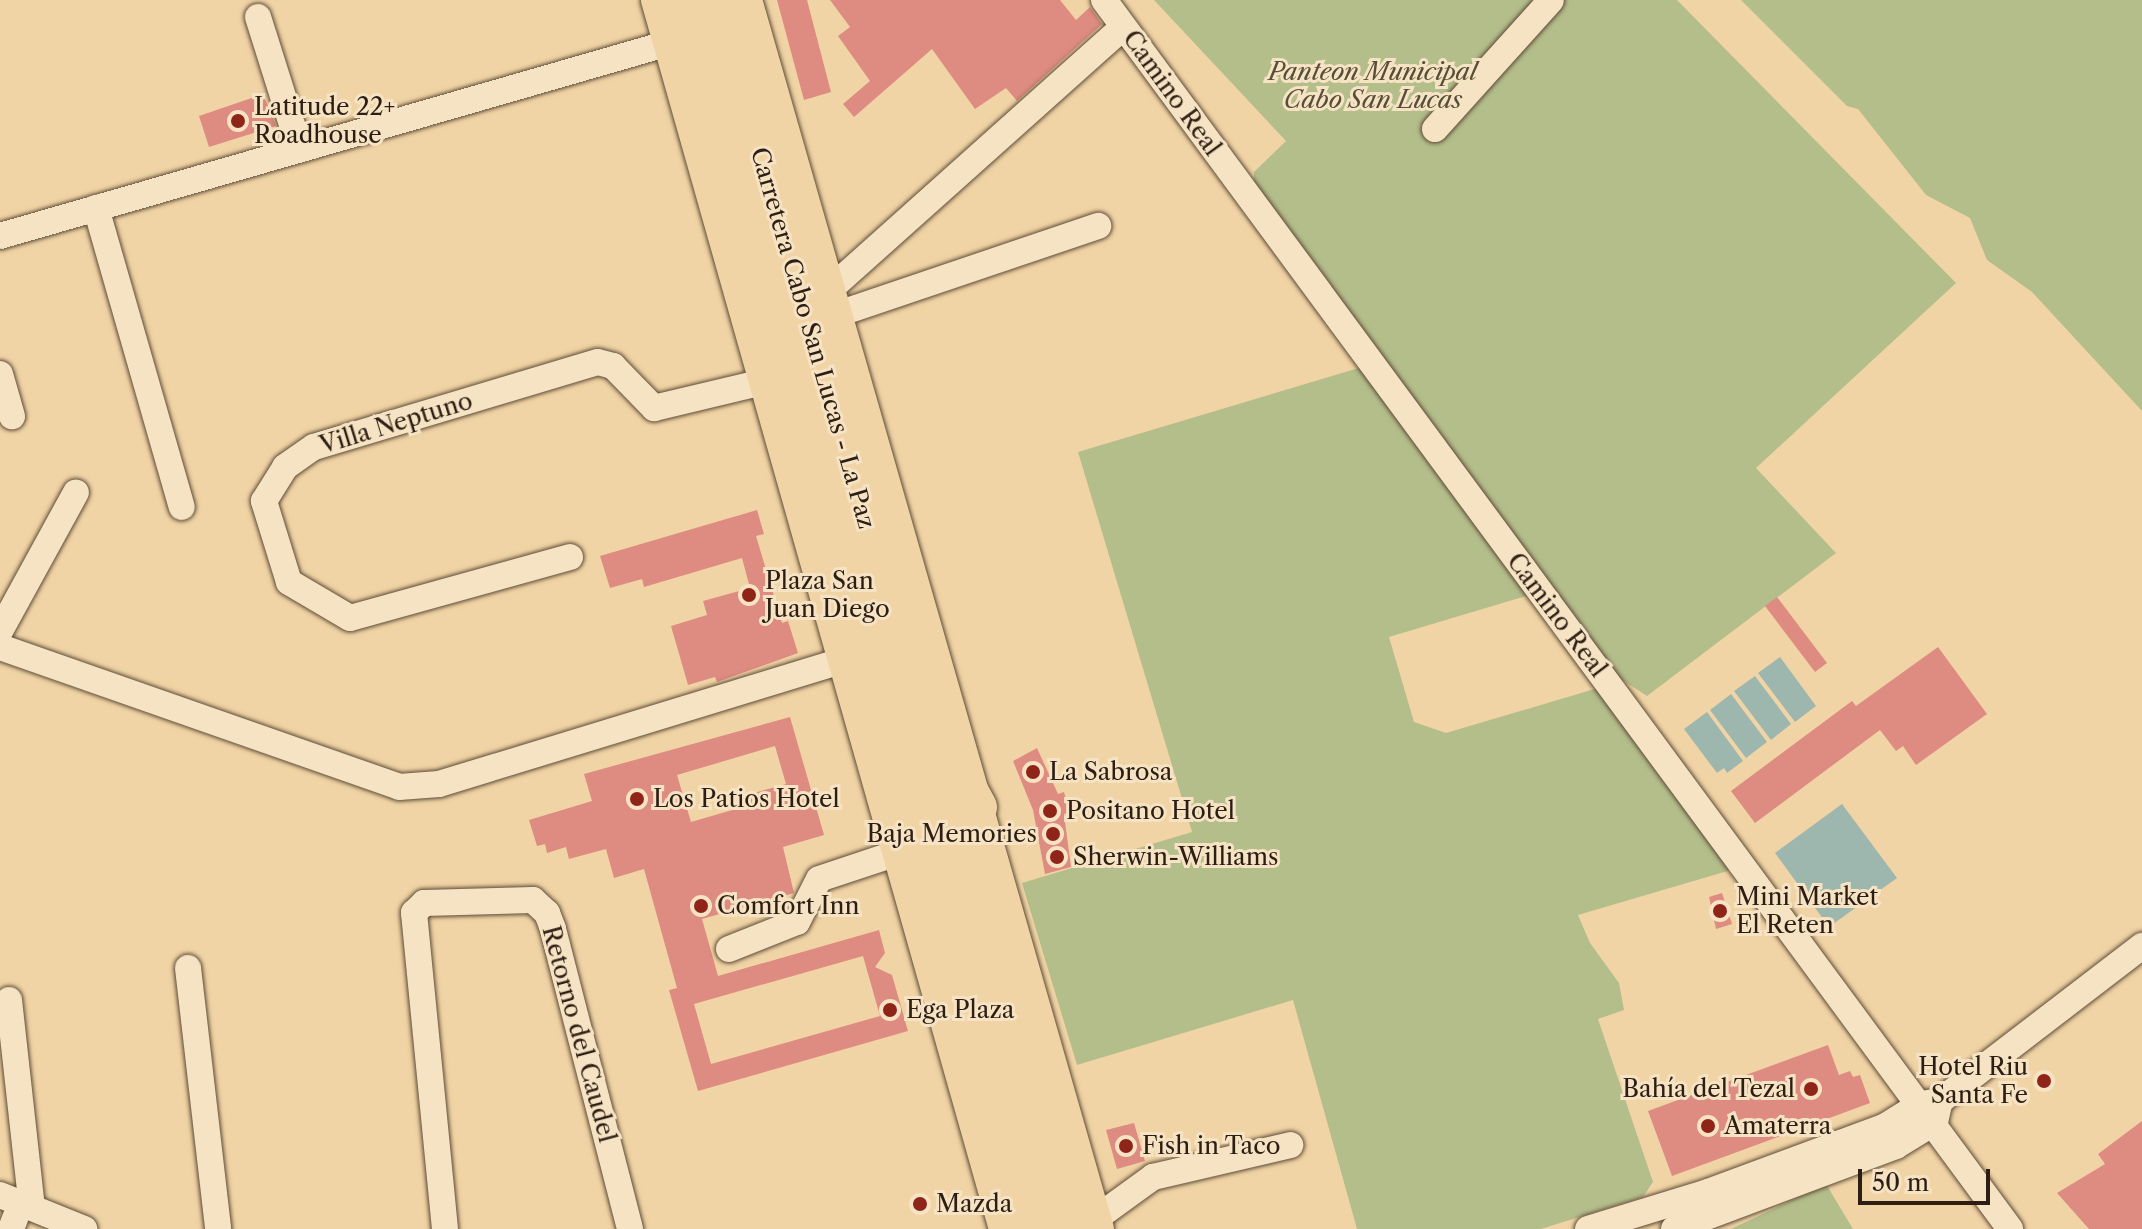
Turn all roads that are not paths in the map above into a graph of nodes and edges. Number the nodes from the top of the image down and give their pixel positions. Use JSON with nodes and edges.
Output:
{"nodes":[{"id":1,"x":657,"y":0,"type":"edge"},
{"id":2,"x":682,"y":0,"type":"edge"},
{"id":3,"x":716,"y":0,"type":"edge"},
{"id":4,"x":746,"y":0,"type":"edge"},
{"id":5,"x":1104,"y":0,"type":"edge"},
{"id":6,"x":1551,"y":0,"type":"edge"},
{"id":7,"x":258,"y":17,"type":"dead end"},
{"id":8,"x":1123,"y":27,"type":"junction"},
{"id":9,"x":669,"y":43,"type":"junction"},
{"id":10,"x":1435,"y":129,"type":"dead end"},
{"id":11,"x":300,"y":150,"type":"junction"},
{"id":12,"x":96,"y":208,"type":"junction"},
{"id":13,"x":1098,"y":226,"type":"dead end"},
{"id":14,"x":0,"y":236,"type":"edge"},
{"id":15,"x":832,"y":303,"type":"junction"},
{"id":16,"x":0,"y":374,"type":"edge"},
{"id":17,"x":767,"y":381,"type":"junction"},
{"id":18,"x":12,"y":416,"type":"dead end"},
{"id":19,"x":76,"y":492,"type":"dead end"},
{"id":20,"x":888,"y":505,"type":"junction"},
{"id":21,"x":182,"y":507,"type":"dead end"},
{"id":22,"x":570,"y":557,"type":"dead end"},
{"id":23,"x":0,"y":631,"type":"edge"},
{"id":24,"x":0,"y":647,"type":"edge"},
{"id":25,"x":847,"y":659,"type":"junction"},
{"id":26,"x":908,"y":670,"type":"junction"},
{"id":27,"x":978,"y":807,"type":"junction"},
{"id":28,"x":897,"y":853,"type":"junction"},
{"id":29,"x":2142,"y":946,"type":"edge"},
{"id":30,"x":729,"y":949,"type":"dead end"},
{"id":31,"x":188,"y":968,"type":"dead end"},
{"id":32,"x":9,"y":1000,"type":"dead end"},
{"id":33,"x":993,"y":1081,"type":"junction"},
{"id":34,"x":1932,"y":1109,"type":"junction"},
{"id":35,"x":1290,"y":1145,"type":"dead end"},
{"id":36,"x":18,"y":1202,"type":"edge"},
{"id":37,"x":1087,"y":1226,"type":"edge"},
{"id":38,"x":11,"y":1229,"type":"edge"},
{"id":39,"x":84,"y":1229,"type":"edge"},
{"id":40,"x":218,"y":1229,"type":"edge"},
{"id":41,"x":445,"y":1229,"type":"edge"},
{"id":42,"x":630,"y":1229,"type":"edge"},
{"id":43,"x":1007,"y":1229,"type":"edge"},
{"id":44,"x":1034,"y":1229,"type":"edge"},
{"id":45,"x":1588,"y":1229,"type":"edge"},
{"id":46,"x":1674,"y":1229,"type":"edge"},
{"id":47,"x":2010,"y":1229,"type":"edge"}],
"edges":[{"from":1,"to":9,"type":"main road"},
{"from":2,"to":33,"type":"highway","name":"Carretera Cabo San Lucas - La Paz"},
{"from":3,"to":26,"type":"highway","name":"Carretera Cabo San Lucas - La Paz"},
{"from":4,"to":15,"type":"main road"},
{"from":5,"to":8,"type":"street","name":"Camino Real"},
{"from":6,"to":10,"type":"street"},
{"from":7,"to":11,"type":"street"},
{"from":8,"to":15,"type":"street"},
{"from":8,"to":34,"type":"street","name":"Camino Real"},
{"from":9,"to":11,"type":"street"},
{"from":9,"to":17,"type":"main road"},
{"from":11,"to":12,"type":"street"},
{"from":12,"to":14,"type":"street"},
{"from":12,"to":21,"type":"street"},
{"from":13,"to":15,"type":"street"},
{"from":15,"to":20,"type":"main road"},
{"from":16,"to":18,"type":"street"},
{"from":17,"to":22,"type":"street","name":"Villa Neptuno"},
{"from":17,"to":25,"type":"main road"},
{"from":19,"to":23,"type":"street"},
{"from":20,"to":26,"type":"highway"},
{"from":20,"to":27,"type":"main road"},
{"from":24,"to":25,"type":"street"},
{"from":25,"to":28,"type":"main road"},
{"from":26,"to":27,"type":"highway"},
{"from":26,"to":37,"type":"highway","name":"Carretera Cabo San Lucas - La Paz"},
{"from":27,"to":37,"type":"main road"},
{"from":28,"to":30,"type":"street"},
{"from":28,"to":43,"type":"main road"},
{"from":29,"to":34,"type":"street"},
{"from":31,"to":40,"type":"street"},
{"from":32,"to":36,"type":"street"},
{"from":33,"to":43,"type":"highway"},
{"from":33,"to":44,"type":"highway","name":"Carretera Cabo San Lucas - La Paz"},
{"from":34,"to":45,"type":"street"},
{"from":34,"to":46,"type":"street"},
{"from":34,"to":47,"type":"street","name":"Camino Real"},
{"from":35,"to":37,"type":"street"},
{"from":36,"to":38,"type":"street"},
{"from":36,"to":39,"type":"street"},
{"from":41,"to":42,"type":"street","name":"Retorno del Caudel"}]}
